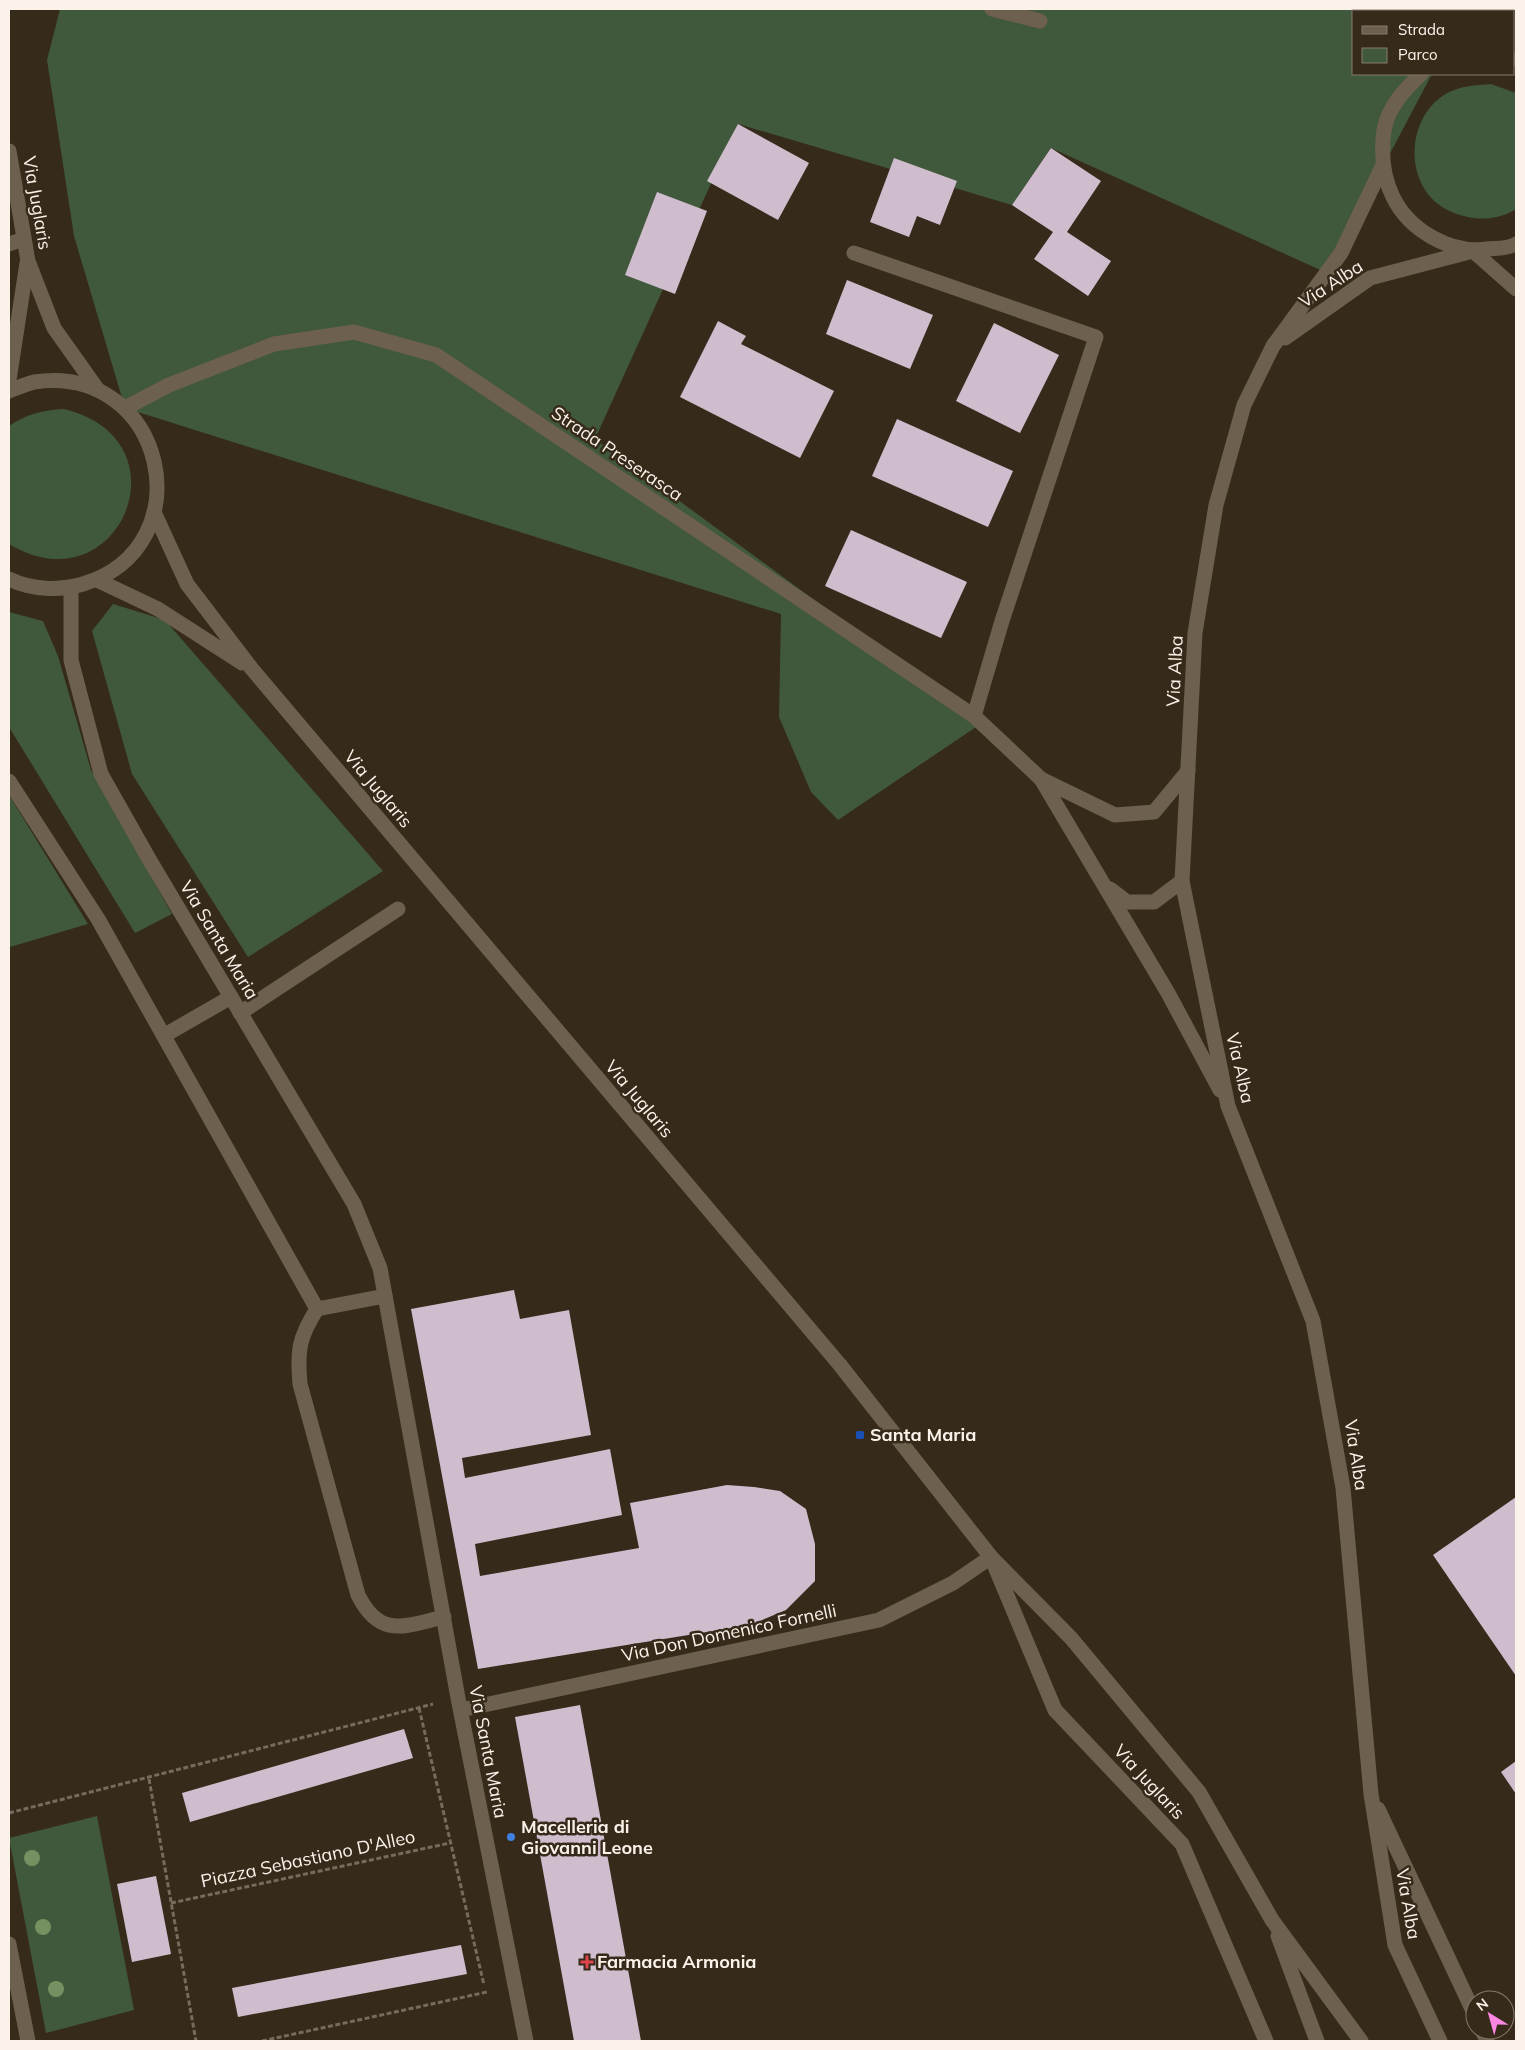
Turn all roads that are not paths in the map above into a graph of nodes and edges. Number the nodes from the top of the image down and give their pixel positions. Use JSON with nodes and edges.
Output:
{"nodes":[{"id":1,"x":992,"y":9,"type":"edge"},
{"id":2,"x":1040,"y":21,"type":"dead end"},
{"id":3,"x":1420,"y":75,"type":"edge"},
{"id":4,"x":9,"y":151,"type":"edge"},
{"id":5,"x":1383,"y":165,"type":"junction"},
{"id":6,"x":24,"y":239,"type":"junction"},
{"id":7,"x":9,"y":244,"type":"edge"},
{"id":8,"x":1516,"y":244,"type":"edge"},
{"id":9,"x":1473,"y":251,"type":"junction"},
{"id":10,"x":854,"y":253,"type":"dead end"},
{"id":11,"x":28,"y":262,"type":"junction"},
{"id":12,"x":1516,"y":289,"type":"edge"},
{"id":13,"x":1273,"y":346,"type":"junction"},
{"id":14,"x":9,"y":380,"type":"edge"},
{"id":15,"x":98,"y":390,"type":"junction"},
{"id":16,"x":9,"y":391,"type":"edge"},
{"id":17,"x":125,"y":408,"type":"junction"},
{"id":18,"x":154,"y":512,"type":"junction"},
{"id":19,"x":9,"y":579,"type":"edge"},
{"id":20,"x":97,"y":580,"type":"junction"},
{"id":21,"x":71,"y":587,"type":"junction"},
{"id":22,"x":252,"y":669,"type":"junction"},
{"id":23,"x":974,"y":716,"type":"junction"},
{"id":24,"x":1188,"y":771,"type":"junction"},
{"id":25,"x":1041,"y":779,"type":"junction"},
{"id":26,"x":9,"y":781,"type":"edge"},
{"id":27,"x":1182,"y":881,"type":"junction"},
{"id":28,"x":1103,"y":884,"type":"junction"},
{"id":29,"x":398,"y":909,"type":"dead end"},
{"id":30,"x":231,"y":997,"type":"junction"},
{"id":31,"x":240,"y":1013,"type":"junction"},
{"id":32,"x":165,"y":1035,"type":"junction"},
{"id":33,"x":1228,"y":1106,"type":"junction"},
{"id":34,"x":385,"y":1296,"type":"junction"},
{"id":35,"x":318,"y":1309,"type":"junction"},
{"id":36,"x":991,"y":1557,"type":"junction"},
{"id":37,"x":444,"y":1617,"type":"junction"},
{"id":38,"x":459,"y":1704,"type":"junction"},
{"id":39,"x":1371,"y":1794,"type":"junction"},
{"id":40,"x":1272,"y":1920,"type":"junction"},
{"id":41,"x":9,"y":1944,"type":"edge"},
{"id":42,"x":1465,"y":1994,"type":"edge"},
{"id":43,"x":25,"y":2041,"type":"edge"},
{"id":44,"x":526,"y":2041,"type":"edge"},
{"id":45,"x":1266,"y":2041,"type":"edge"},
{"id":46,"x":1316,"y":2041,"type":"edge"},
{"id":47,"x":1361,"y":2041,"type":"edge"},
{"id":48,"x":1440,"y":2041,"type":"edge"}],
"edges":[{"from":1,"to":2,"type":"street"},
{"from":3,"to":5,"type":"street"},
{"from":4,"to":6,"type":"street","name":"Via Juglaris"},
{"from":5,"to":9,"type":"street"},
{"from":5,"to":13,"type":"street","name":"Via Alba"},
{"from":6,"to":7,"type":"street"},
{"from":6,"to":11,"type":"street","name":"Via Juglaris"},
{"from":8,"to":9,"type":"street","name":"Via Alba"},
{"from":9,"to":12,"type":"street"},
{"from":9,"to":13,"type":"street","name":"Via Alba"},
{"from":10,"to":23,"type":"street"},
{"from":11,"to":14,"type":"street","name":"Via Juglaris"},
{"from":11,"to":15,"type":"street","name":"Via Juglaris"},
{"from":13,"to":24,"type":"street","name":"Via Alba"},
{"from":15,"to":16,"type":"street"},
{"from":15,"to":17,"type":"street"},
{"from":17,"to":18,"type":"street"},
{"from":17,"to":23,"type":"street","name":"Strada Preserasca"},
{"from":18,"to":20,"type":"street"},
{"from":18,"to":22,"type":"street","name":"Via Juglaris"},
{"from":19,"to":21,"type":"street"},
{"from":20,"to":21,"type":"street"},
{"from":20,"to":22,"type":"street","name":"Via Juglaris"},
{"from":21,"to":30,"type":"street","name":"Via Santa Maria"},
{"from":22,"to":36,"type":"street","name":"Via Juglaris"},
{"from":23,"to":25,"type":"street","name":"Strada Preserasca"},
{"from":24,"to":25,"type":"street","name":"Strada Preserasca"},
{"from":24,"to":27,"type":"street","name":"Via Alba"},
{"from":25,"to":28,"type":"street","name":"Strada Preserasca"},
{"from":26,"to":32,"type":"street"},
{"from":27,"to":28,"type":"street","name":"Strada Preserasca"},
{"from":27,"to":33,"type":"street","name":"Via Alba"},
{"from":28,"to":33,"type":"street","name":"Strada Preserasca"},
{"from":29,"to":31,"type":"street"},
{"from":30,"to":31,"type":"street","name":"Via Santa Maria"},
{"from":30,"to":32,"type":"street"},
{"from":31,"to":34,"type":"street","name":"Via Santa Maria"},
{"from":32,"to":35,"type":"street"},
{"from":33,"to":39,"type":"street","name":"Via Alba"},
{"from":34,"to":35,"type":"street"},
{"from":34,"to":37,"type":"street","name":"Via Santa Maria"},
{"from":35,"to":37,"type":"street"},
{"from":36,"to":38,"type":"street","name":"Via Don Domenico Fornelli"},
{"from":36,"to":40,"type":"street","name":"Via Juglaris"},
{"from":36,"to":45,"type":"street","name":"Via Juglaris"},
{"from":37,"to":38,"type":"street","name":"Via Santa Maria"},
{"from":38,"to":44,"type":"street","name":"Via Santa Maria"},
{"from":39,"to":42,"type":"street","name":"Via Alba"},
{"from":39,"to":48,"type":"street","name":"Via Alba"},
{"from":40,"to":46,"type":"street","name":"Via Juglaris"},
{"from":40,"to":47,"type":"street","name":"Via Juglaris"},
{"from":41,"to":43,"type":"street"}]}
